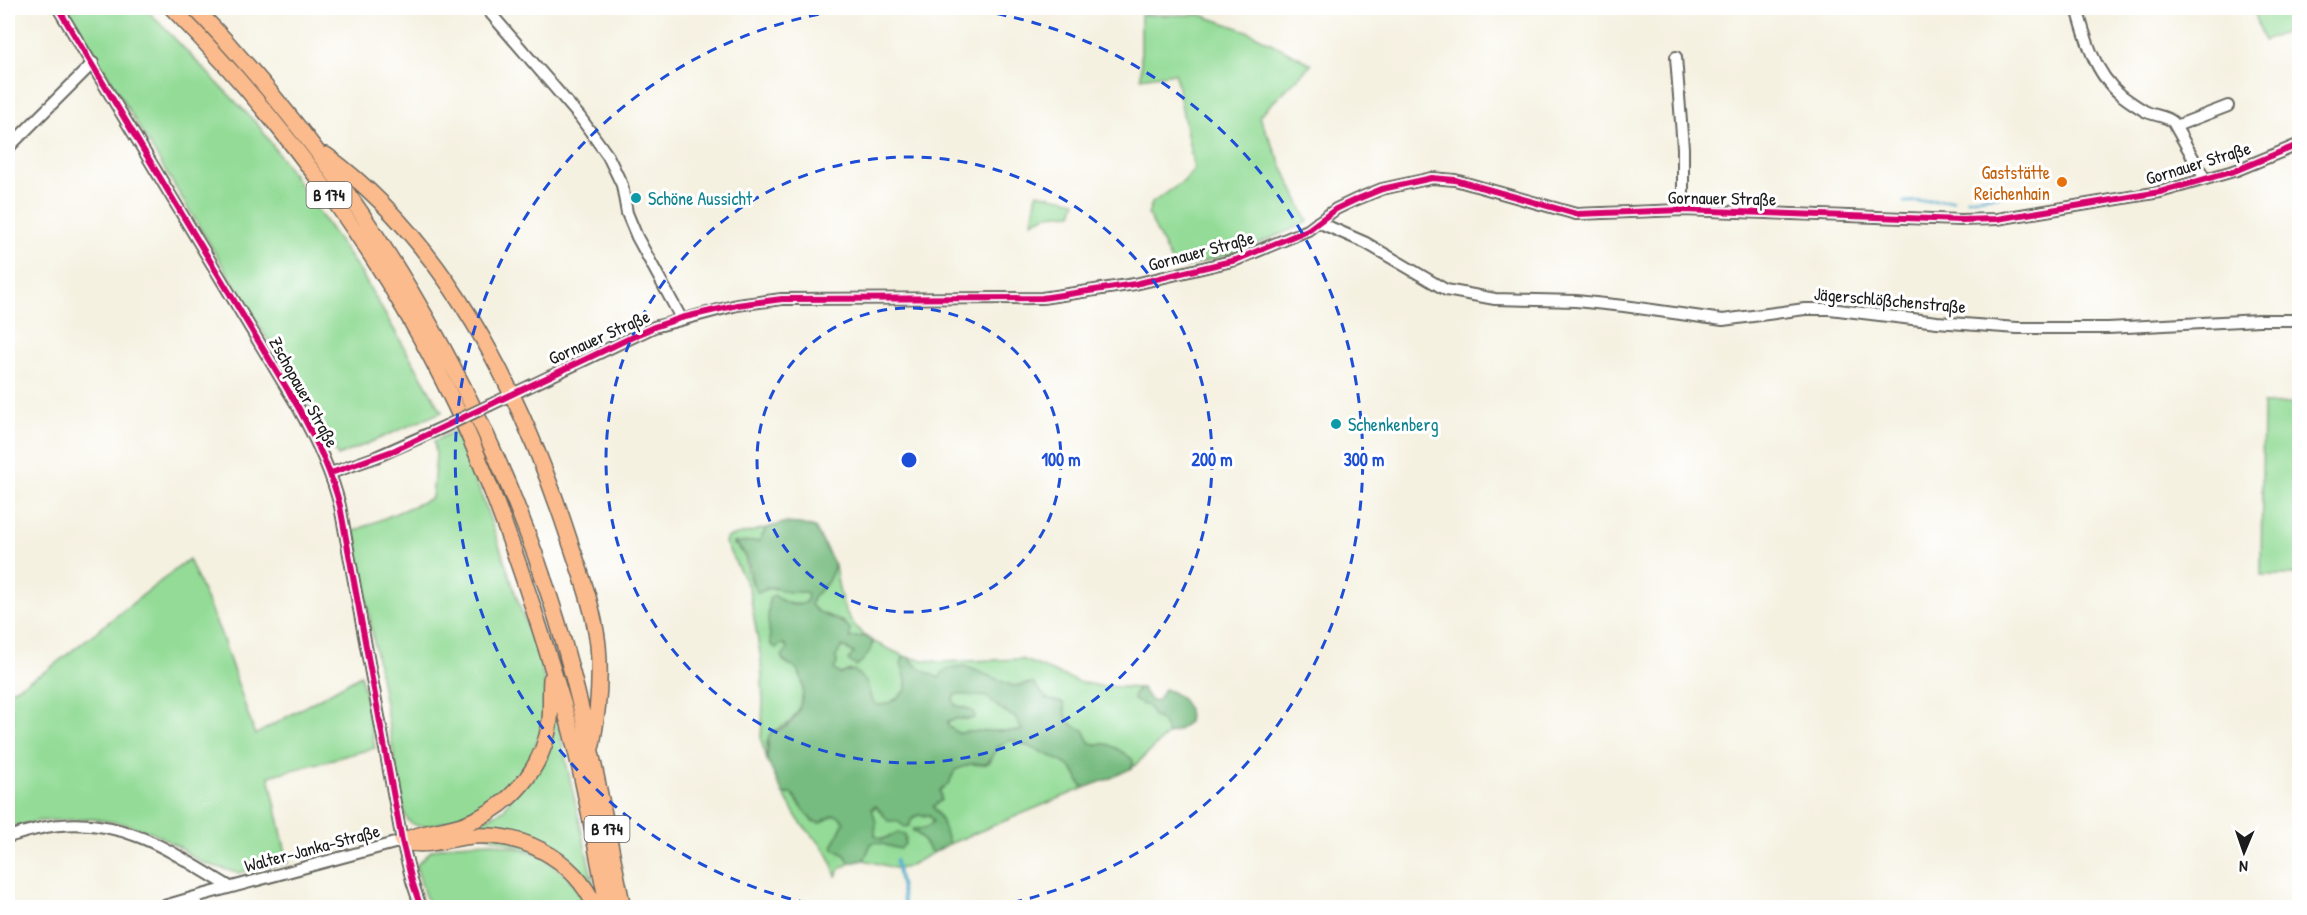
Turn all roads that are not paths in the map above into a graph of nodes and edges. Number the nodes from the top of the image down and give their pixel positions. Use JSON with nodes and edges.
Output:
{"nodes":[{"id":1,"x":58,"y":8,"type":"edge"},
{"id":2,"x":172,"y":8,"type":"edge"},
{"id":3,"x":195,"y":8,"type":"edge"},
{"id":4,"x":486,"y":8,"type":"edge"},
{"id":5,"x":2077,"y":8,"type":"edge"},
{"id":6,"x":1676,"y":57,"type":"dead end"},
{"id":7,"x":93,"y":63,"type":"junction"},
{"id":8,"x":2228,"y":106,"type":"dead end"},
{"id":9,"x":2176,"y":126,"type":"junction"},
{"id":10,"x":2300,"y":144,"type":"edge"},
{"id":11,"x":314,"y":146,"type":"junction"},
{"id":12,"x":8,"y":148,"type":"edge"},
{"id":13,"x":2205,"y":179,"type":"junction"},
{"id":14,"x":1683,"y":210,"type":"junction"},
{"id":15,"x":1318,"y":222,"type":"junction"},
{"id":16,"x":681,"y":318,"type":"junction"},
{"id":17,"x":2300,"y":320,"type":"edge"},
{"id":18,"x":513,"y":394,"type":"junction"},
{"id":19,"x":331,"y":473,"type":"junction"},
{"id":20,"x":551,"y":670,"type":"junction"},
{"id":21,"x":591,"y":751,"type":"junction"},
{"id":22,"x":8,"y":837,"type":"edge"},
{"id":23,"x":402,"y":841,"type":"junction"},
{"id":24,"x":230,"y":887,"type":"junction"},
{"id":25,"x":196,"y":902,"type":"edge"},
{"id":26,"x":158,"y":908,"type":"edge"},
{"id":27,"x":422,"y":908,"type":"edge"},
{"id":28,"x":596,"y":908,"type":"edge"},
{"id":29,"x":608,"y":908,"type":"edge"},
{"id":30,"x":623,"y":908,"type":"edge"}],
"edges":[{"from":1,"to":7,"type":"street","name":"Zschopauer Straße"},
{"from":2,"to":20,"type":"highway","number":"B 174"},
{"from":3,"to":11,"type":"highway","number":"B 174"},
{"from":4,"to":16,"type":"street"},
{"from":5,"to":9,"type":"street"},
{"from":6,"to":14,"type":"street","name":"Gornauer Straße"},
{"from":7,"to":12,"type":"street"},
{"from":7,"to":19,"type":"street","name":"Zschopauer Straße"},
{"from":8,"to":9,"type":"street"},
{"from":9,"to":13,"type":"street"},
{"from":10,"to":13,"type":"street","name":"Gornauer Straße"},
{"from":11,"to":18,"type":"highway"},
{"from":11,"to":21,"type":"highway","number":"B 174"},
{"from":13,"to":14,"type":"street","name":"Gornauer Straße"},
{"from":14,"to":15,"type":"street","name":"Gornauer Straße"},
{"from":15,"to":16,"type":"street","name":"Gornauer Straße"},
{"from":15,"to":17,"type":"street","name":"Jägerschlößchenstraße"},
{"from":16,"to":18,"type":"street","name":"Gornauer Straße"},
{"from":18,"to":19,"type":"street","name":"Gornauer Straße","bridge":true},
{"from":18,"to":21,"type":"highway"},
{"from":19,"to":23,"type":"street","name":"Zschopauer Straße"},
{"from":20,"to":23,"type":"highway"},
{"from":20,"to":29,"type":"highway","number":"B 174"},
{"from":21,"to":30,"type":"highway","number":"B 174"},
{"from":22,"to":24,"type":"street","name":"Walter-Janka-Straße"},
{"from":23,"to":24,"type":"street","name":"Walter-Janka-Straße"},
{"from":23,"to":27,"type":"street","name":"Zschopauer Straße"},
{"from":23,"to":28,"type":"highway"},
{"from":24,"to":25,"type":"street","name":"Walter-Janka-Straße"},
{"from":25,"to":26,"type":"street","name":"Walter-Janka-Straße"}]}
